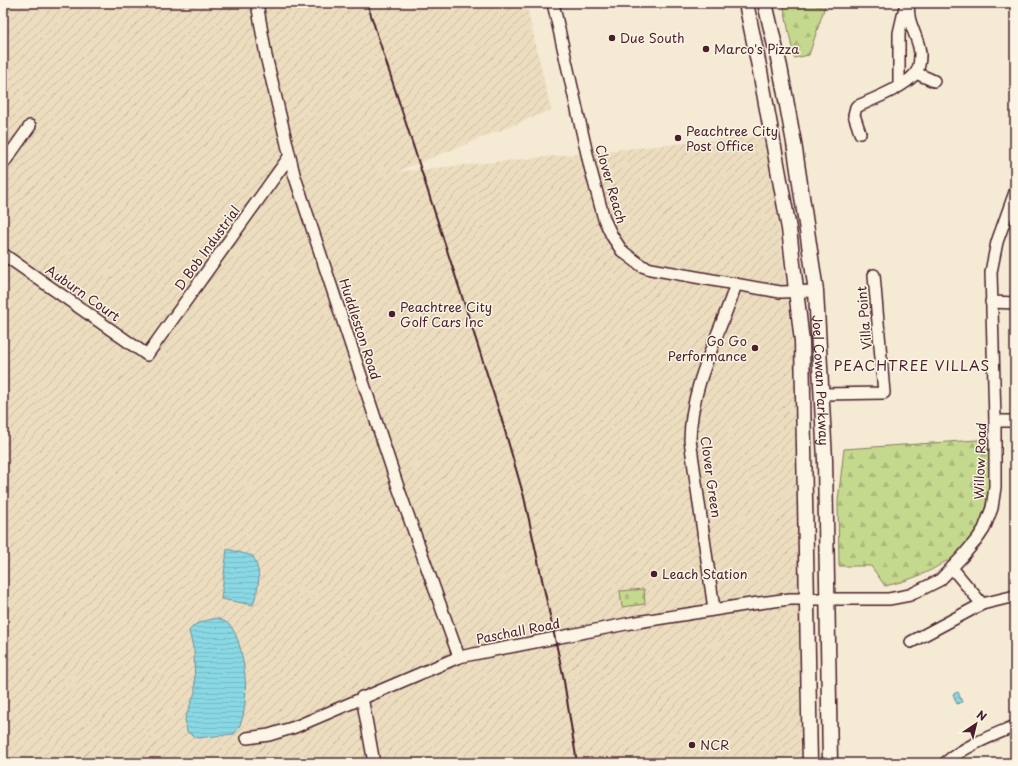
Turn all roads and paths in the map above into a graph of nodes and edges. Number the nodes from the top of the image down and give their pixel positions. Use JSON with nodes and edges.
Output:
{"nodes":[{"id":1,"x":257,"y":3,"type":"edge"},
{"id":2,"x":554,"y":3,"type":"edge"},
{"id":3,"x":746,"y":3,"type":"edge"},
{"id":4,"x":765,"y":3,"type":"edge"},
{"id":5,"x":908,"y":3,"type":"edge"},
{"id":6,"x":916,"y":73,"type":"junction"},
{"id":7,"x":934,"y":81,"type":"dead end"},
{"id":8,"x":900,"y":85,"type":"junction"},
{"id":9,"x":30,"y":126,"type":"dead end"},
{"id":10,"x":860,"y":133,"type":"dead end"},
{"id":11,"x":289,"y":157,"type":"junction"},
{"id":12,"x":3,"y":164,"type":"edge"},
{"id":13,"x":1015,"y":192,"type":"edge"},
{"id":14,"x":3,"y":254,"type":"edge"},
{"id":15,"x":874,"y":275,"type":"dead end"},
{"id":16,"x":736,"y":284,"type":"junction"},
{"id":17,"x":816,"y":291,"type":"junction"},
{"id":18,"x":790,"y":293,"type":"junction"},
{"id":19,"x":990,"y":302,"type":"junction"},
{"id":20,"x":1015,"y":303,"type":"edge"},
{"id":21,"x":147,"y":355,"type":"joint"},
{"id":22,"x":823,"y":394,"type":"junction"},
{"id":23,"x":995,"y":421,"type":"junction"},
{"id":24,"x":1015,"y":421,"type":"edge"},
{"id":25,"x":952,"y":568,"type":"junction"},
{"id":26,"x":1015,"y":596,"type":"edge"},
{"id":27,"x":808,"y":600,"type":"junction"},
{"id":28,"x":826,"y":600,"type":"junction"},
{"id":29,"x":982,"y":604,"type":"junction"},
{"id":30,"x":714,"y":609,"type":"junction"},
{"id":31,"x":911,"y":642,"type":"dead end"},
{"id":32,"x":459,"y":657,"type":"junction"},
{"id":33,"x":362,"y":697,"type":"junction"},
{"id":34,"x":1015,"y":726,"type":"edge"},
{"id":35,"x":247,"y":738,"type":"dead end"},
{"id":36,"x":374,"y":763,"type":"edge"},
{"id":37,"x":810,"y":763,"type":"edge"},
{"id":38,"x":830,"y":763,"type":"edge"},
{"id":39,"x":945,"y":763,"type":"edge"}],
"edges":[{"from":1,"to":11,"type":"street","name":"Huddleston Road"},
{"from":2,"to":16,"type":"street","name":"Clover Reach"},
{"from":3,"to":18,"type":"main road","name":"Joel Cowan Parkway"},
{"from":4,"to":17,"type":"main road","name":"Joel Cowan Parkway"},
{"from":5,"to":6,"type":"street"},
{"from":5,"to":8,"type":"street"},
{"from":6,"to":7,"type":"street"},
{"from":6,"to":8,"type":"street"},
{"from":8,"to":10,"type":"street"},
{"from":9,"to":12,"type":"street"},
{"from":11,"to":21,"type":"street","name":"D Bob Industrial"},
{"from":11,"to":32,"type":"street","name":"Huddleston Road"},
{"from":13,"to":19,"type":"street","name":"Willow Road"},
{"from":14,"to":21,"type":"street","name":"Auburn Court"},
{"from":15,"to":22,"type":"street","name":"Villa Point"},
{"from":16,"to":18,"type":"street","name":"Clover Reach"},
{"from":16,"to":30,"type":"street","name":"Clover Green"},
{"from":17,"to":18,"type":"street","name":"Clover Reach"},
{"from":17,"to":22,"type":"main road","name":"Joel Cowan Parkway"},
{"from":18,"to":27,"type":"main road","name":"Joel Cowan Parkway"},
{"from":19,"to":20,"type":"street"},
{"from":19,"to":23,"type":"street","name":"Willow Road"},
{"from":22,"to":28,"type":"main road","name":"Joel Cowan Parkway"},
{"from":23,"to":24,"type":"street"},
{"from":23,"to":25,"type":"street","name":"Willow Road"},
{"from":25,"to":28,"type":"street","name":"Willow Road"},
{"from":25,"to":29,"type":"street"},
{"from":26,"to":29,"type":"street"},
{"from":27,"to":28,"type":"street","name":"Willow Road"},
{"from":27,"to":30,"type":"street","name":"Paschall Road"},
{"from":27,"to":37,"type":"main road","name":"Joel Cowan Parkway"},
{"from":28,"to":38,"type":"main road","name":"Joel Cowan Parkway"},
{"from":29,"to":31,"type":"street"},
{"from":30,"to":32,"type":"street","name":"Paschall Road"},
{"from":32,"to":33,"type":"street","name":"Paschall Road"},
{"from":33,"to":35,"type":"street","name":"Paschall Road"},
{"from":33,"to":36,"type":"street"},
{"from":34,"to":39,"type":"street"}]}
